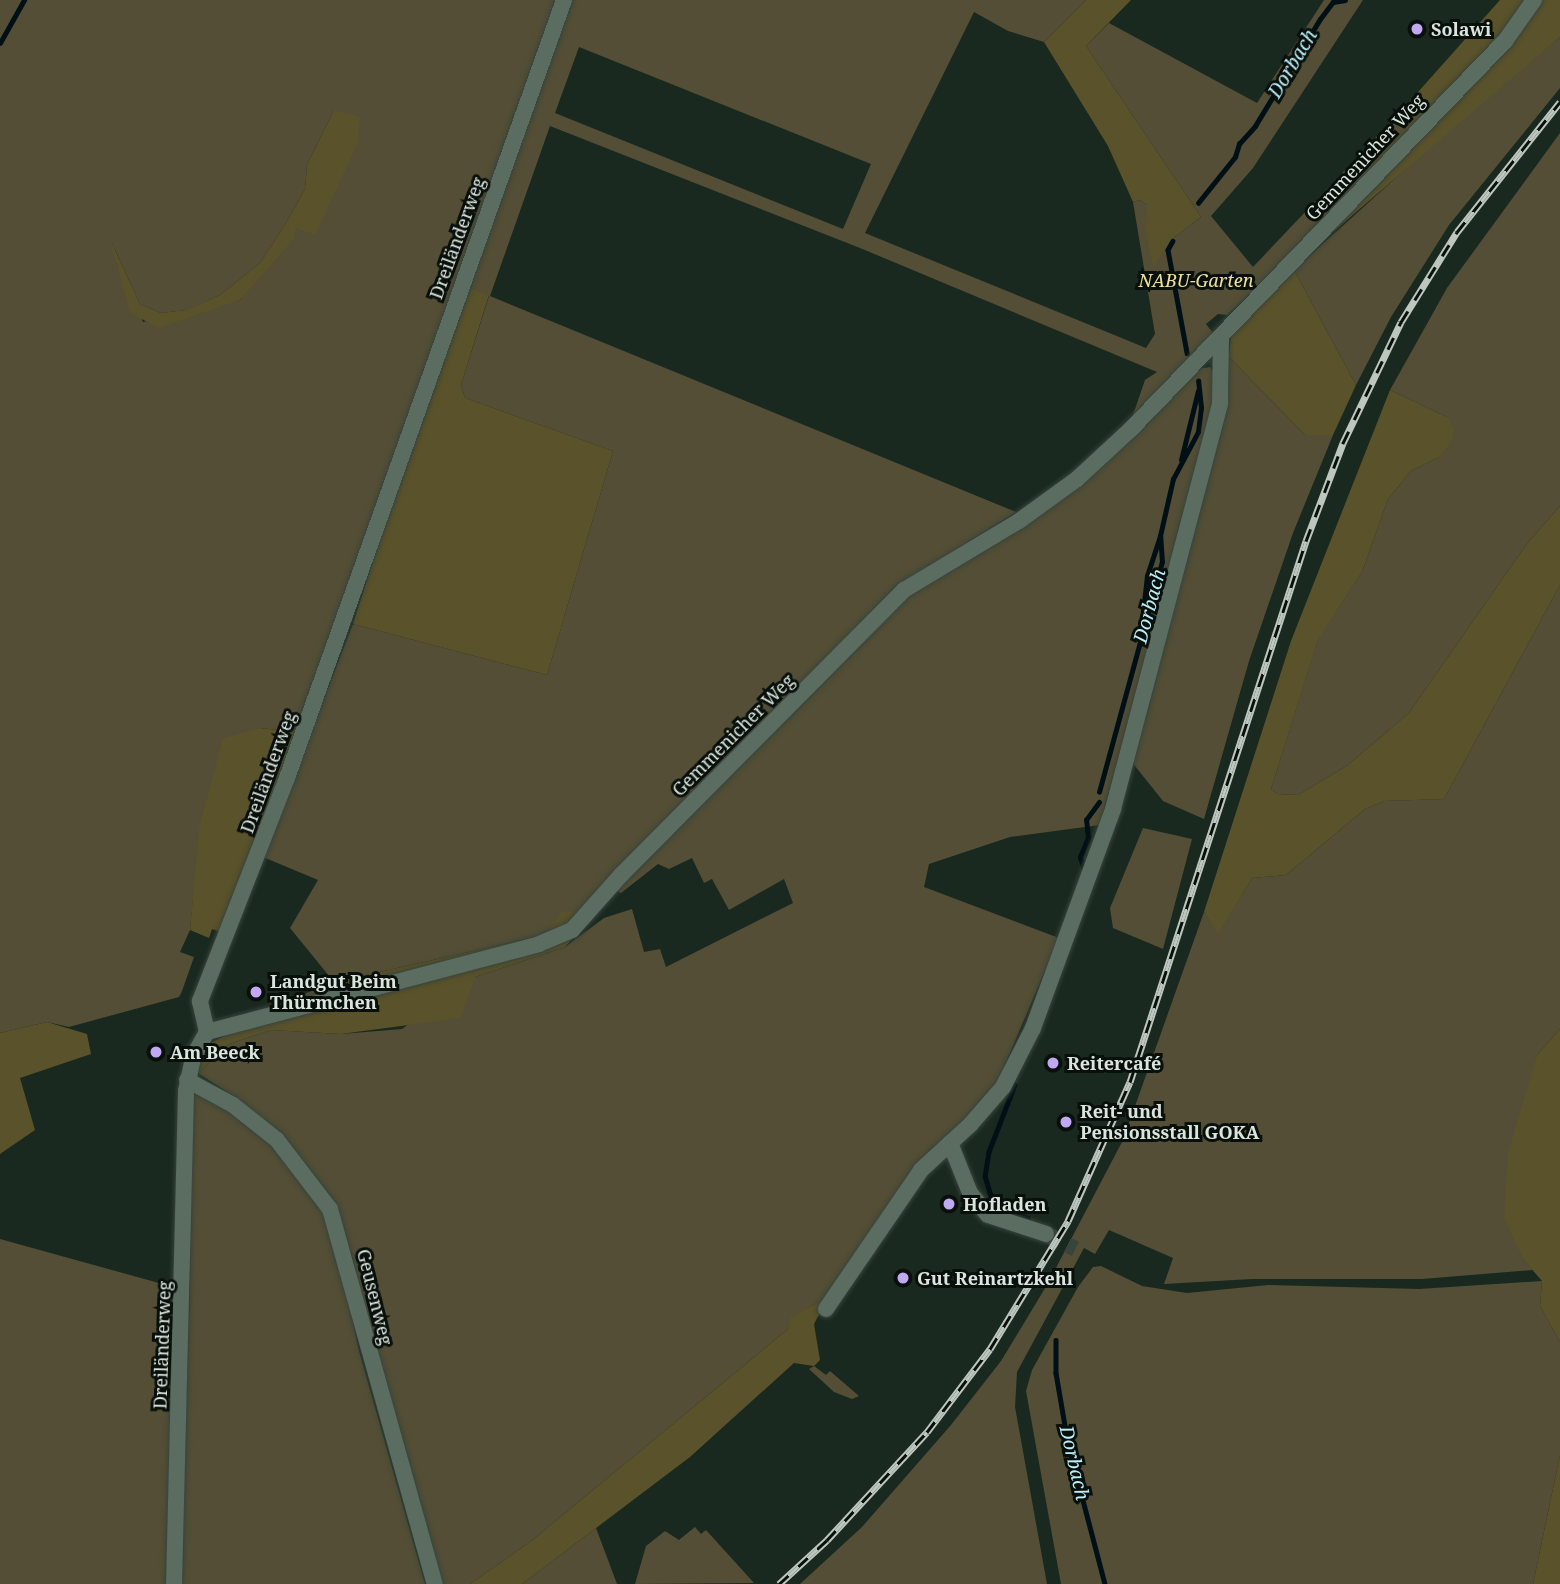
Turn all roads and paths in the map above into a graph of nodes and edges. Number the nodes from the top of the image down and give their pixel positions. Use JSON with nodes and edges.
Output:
{"nodes":[{"id":1,"x":564,"y":0,"type":"edge"},
{"id":2,"x":1534,"y":0,"type":"edge"},
{"id":3,"x":1221,"y":338,"type":"junction"},
{"id":4,"x":207,"y":1032,"type":"junction"},
{"id":5,"x":187,"y":1080,"type":"junction"},
{"id":6,"x":950,"y":1143,"type":"junction"},
{"id":7,"x":1046,"y":1234,"type":"tunnel mouth"},
{"id":8,"x":826,"y":1309,"type":"dead end"},
{"id":9,"x":174,"y":1584,"type":"edge"},
{"id":10,"x":435,"y":1584,"type":"edge"}],
"edges":[{"from":1,"to":4,"type":"street","name":"Dreiländerweg"},
{"from":2,"to":3,"type":"street","name":"Gemmenicher Weg"},
{"from":3,"to":4,"type":"street","name":"Gemmenicher Weg"},
{"from":3,"to":6,"type":"street"},
{"from":4,"to":5,"type":"street","name":"Dreiländerweg"},
{"from":5,"to":9,"type":"street","name":"Dreiländerweg"},
{"from":5,"to":10,"type":"street","name":"Geusenweg"},
{"from":6,"to":7,"type":"street"},
{"from":6,"to":8,"type":"street"}]}
